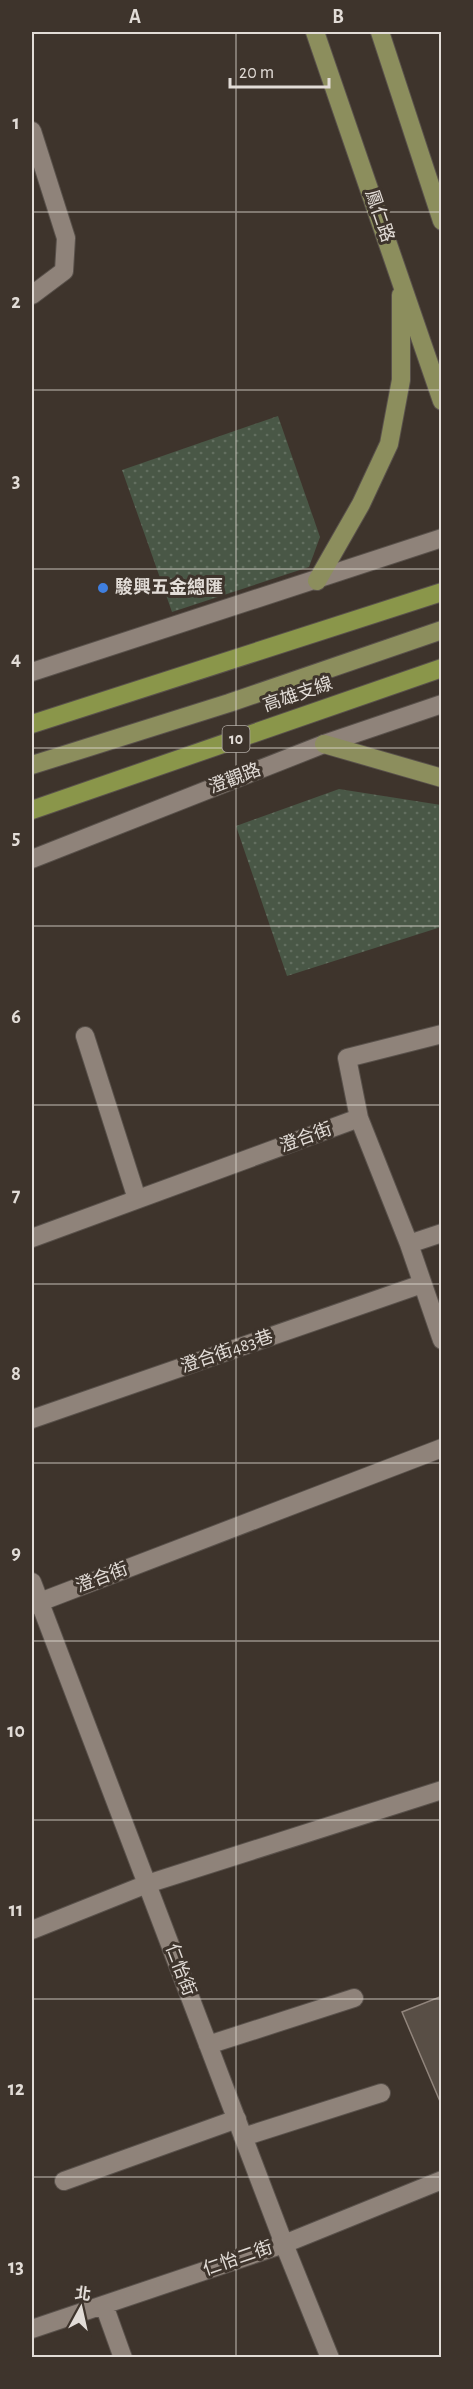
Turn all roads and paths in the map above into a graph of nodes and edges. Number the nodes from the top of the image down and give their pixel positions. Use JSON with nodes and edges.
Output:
{"nodes":[{"id":1,"x":315,"y":32,"type":"edge"},
{"id":2,"x":380,"y":32,"type":"edge"},
{"id":3,"x":32,"y":131,"type":"edge"},
{"id":4,"x":441,"y":221,"type":"edge"},
{"id":5,"x":401,"y":281,"type":"junction"},
{"id":6,"x":32,"y":295,"type":"edge"},
{"id":7,"x":441,"y":401,"type":"edge"},
{"id":8,"x":441,"y":538,"type":"edge"},
{"id":9,"x":317,"y":581,"type":"junction"},
{"id":10,"x":441,"y":592,"type":"edge"},
{"id":11,"x":441,"y":630,"type":"edge"},
{"id":12,"x":441,"y":668,"type":"edge"},
{"id":13,"x":32,"y":672,"type":"edge"},
{"id":14,"x":441,"y":704,"type":"edge"},
{"id":15,"x":32,"y":724,"type":"edge"},
{"id":16,"x":324,"y":744,"type":"junction"},
{"id":17,"x":32,"y":765,"type":"edge"},
{"id":18,"x":441,"y":778,"type":"edge"},
{"id":19,"x":32,"y":810,"type":"edge"},
{"id":20,"x":32,"y":859,"type":"edge"},
{"id":21,"x":441,"y":1034,"type":"edge"},
{"id":22,"x":85,"y":1036,"type":"dead end"},
{"id":23,"x":359,"y":1118,"type":"junction"},
{"id":24,"x":137,"y":1199,"type":"junction"},
{"id":25,"x":441,"y":1233,"type":"edge"},
{"id":26,"x":32,"y":1238,"type":"edge"},
{"id":27,"x":409,"y":1244,"type":"junction"},
{"id":28,"x":422,"y":1284,"type":"junction"},
{"id":29,"x":441,"y":1340,"type":"edge"},
{"id":30,"x":32,"y":1419,"type":"edge"},
{"id":31,"x":441,"y":1448,"type":"edge"},
{"id":32,"x":32,"y":1582,"type":"edge"},
{"id":33,"x":35,"y":1604,"type":"edge"},
{"id":34,"x":441,"y":1790,"type":"edge"},
{"id":35,"x":147,"y":1884,"type":"junction"},
{"id":36,"x":32,"y":1930,"type":"edge"},
{"id":37,"x":354,"y":1998,"type":"dead end"},
{"id":38,"x":208,"y":2045,"type":"junction"},
{"id":39,"x":381,"y":2094,"type":"dead end"},
{"id":40,"x":237,"y":2119,"type":"junction"},
{"id":41,"x":243,"y":2137,"type":"junction"},
{"id":42,"x":441,"y":2180,"type":"edge"},
{"id":43,"x":64,"y":2181,"type":"dead end"},
{"id":44,"x":284,"y":2244,"type":"junction"},
{"id":45,"x":104,"y":2305,"type":"junction"},
{"id":46,"x":32,"y":2330,"type":"edge"},
{"id":47,"x":123,"y":2358,"type":"edge"},
{"id":48,"x":330,"y":2358,"type":"edge"}],
"edges":[{"from":1,"to":5,"type":"main road","name":"鳳仁路"},
{"from":2,"to":4,"type":"main road"},
{"from":3,"to":6,"type":"street"},
{"from":5,"to":7,"type":"main road","name":"鳳仁路"},
{"from":5,"to":9,"type":"main road"},
{"from":8,"to":9,"type":"street"},
{"from":9,"to":13,"type":"street"},
{"from":10,"to":15,"type":"highway"},
{"from":11,"to":17,"type":"main road"},
{"from":12,"to":19,"type":"highway","name":"高雄支線","number":"10"},
{"from":14,"to":16,"type":"street","name":"澄觀路"},
{"from":16,"to":18,"type":"main road"},
{"from":16,"to":20,"type":"street","name":"澄觀路"},
{"from":21,"to":23,"type":"street"},
{"from":22,"to":24,"type":"street"},
{"from":23,"to":24,"type":"street","name":"澄合街"},
{"from":23,"to":27,"type":"street"},
{"from":24,"to":26,"type":"street","name":"澄合街"},
{"from":25,"to":27,"type":"street"},
{"from":27,"to":28,"type":"street"},
{"from":28,"to":29,"type":"street"},
{"from":28,"to":30,"type":"street","name":"澄合街483巷"},
{"from":31,"to":33,"type":"street","name":"澄合街"},
{"from":32,"to":33,"type":"street","name":"仁怡街"},
{"from":33,"to":35,"type":"street","name":"仁怡街"},
{"from":34,"to":35,"type":"street"},
{"from":35,"to":36,"type":"street"},
{"from":35,"to":38,"type":"street","name":"仁怡街"},
{"from":37,"to":38,"type":"street"},
{"from":38,"to":40,"type":"street","name":"仁怡街"},
{"from":39,"to":41,"type":"street"},
{"from":40,"to":41,"type":"street","name":"仁怡街"},
{"from":40,"to":43,"type":"street"},
{"from":41,"to":44,"type":"street","name":"仁怡街"},
{"from":42,"to":44,"type":"street","name":"仁怡二街"},
{"from":44,"to":45,"type":"street","name":"仁怡二街"},
{"from":44,"to":48,"type":"street","name":"仁怡街"},
{"from":45,"to":46,"type":"street","name":"仁怡二街"},
{"from":45,"to":47,"type":"street"}]}
